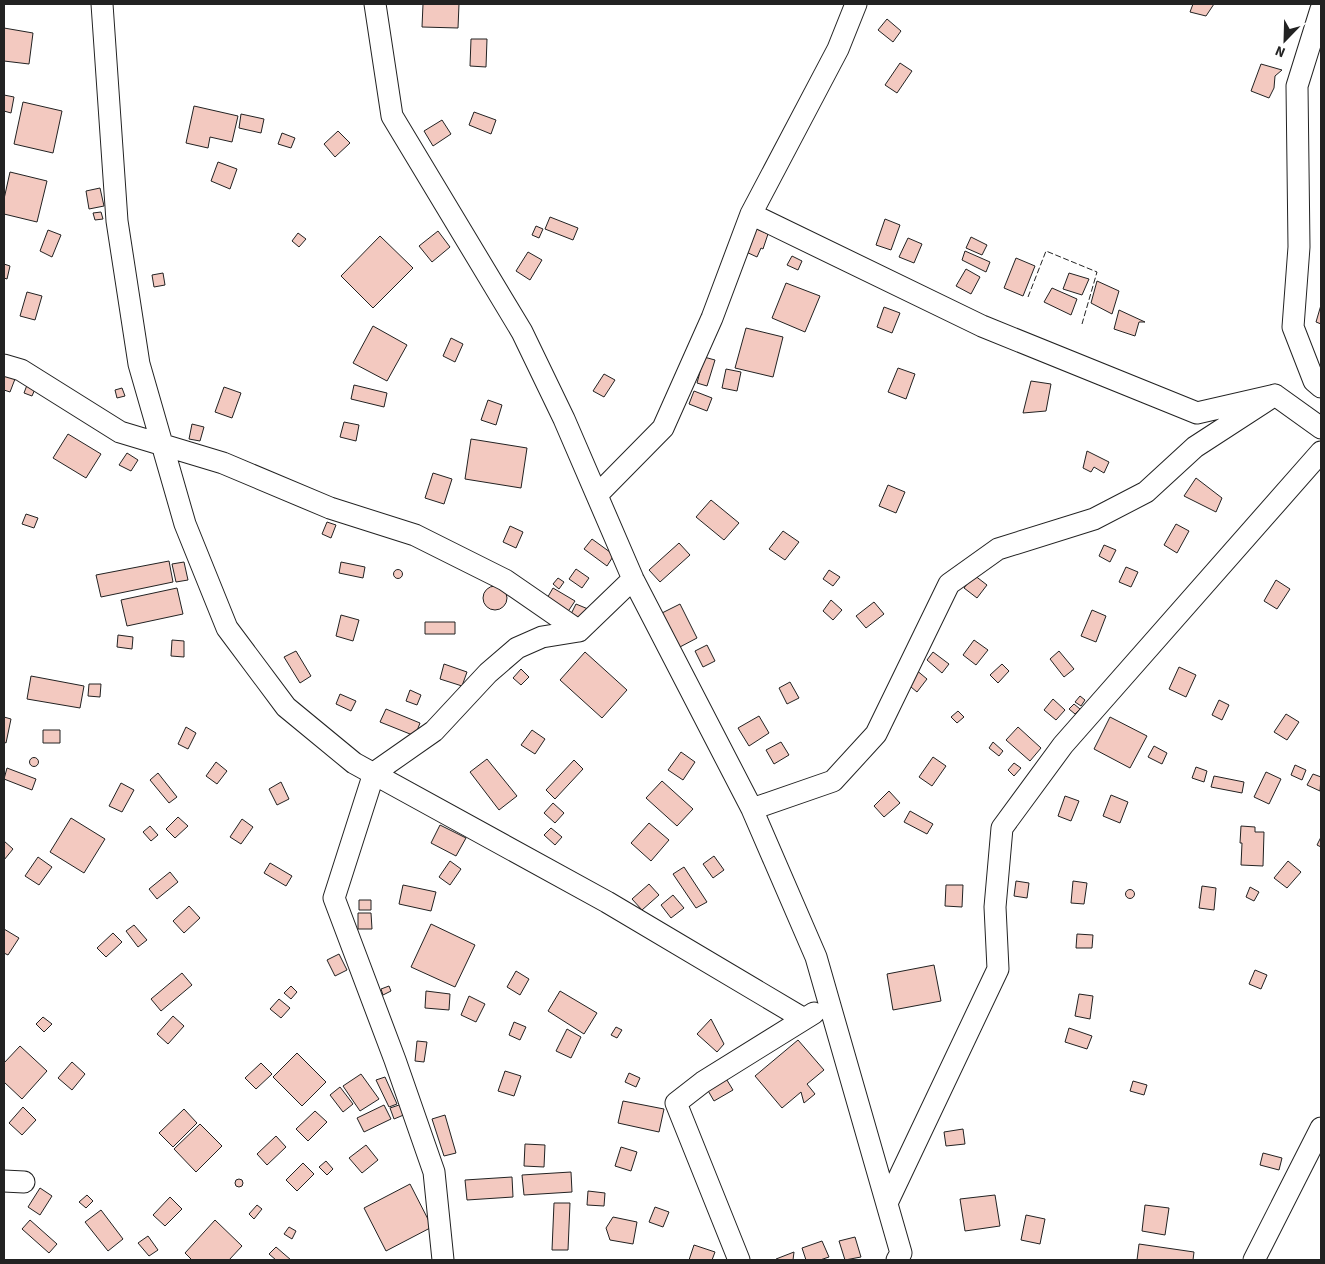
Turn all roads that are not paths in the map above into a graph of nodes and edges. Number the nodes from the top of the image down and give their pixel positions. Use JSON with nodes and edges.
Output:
{"nodes":[{"id":1,"x":102,"y":4,"type":"edge"},
{"id":2,"x":375,"y":4,"type":"edge"},
{"id":3,"x":856,"y":4,"type":"edge"},
{"id":4,"x":1321,"y":9,"type":"edge"},
{"id":5,"x":752,"y":214,"type":"junction"},
{"id":6,"x":4,"y":365,"type":"edge"},
{"id":7,"x":1321,"y":387,"type":"edge"},
{"id":8,"x":1275,"y":395,"type":"junction"},
{"id":9,"x":1321,"y":428,"type":"edge"},
{"id":10,"x":162,"y":445,"type":"junction"},
{"id":11,"x":1321,"y":452,"type":"edge"},
{"id":12,"x":597,"y":496,"type":"junction"},
{"id":13,"x":633,"y":578,"type":"junction"},
{"id":14,"x":579,"y":631,"type":"junction"},
{"id":15,"x":374,"y":773,"type":"junction"},
{"id":16,"x":752,"y":809,"type":"junction"},
{"id":17,"x":829,"y":1003,"type":"junction"},
{"id":18,"x":804,"y":1019,"type":"junction"},
{"id":19,"x":1321,"y":1128,"type":"edge"},
{"id":20,"x":887,"y":1203,"type":"junction"},
{"id":21,"x":901,"y":1258,"type":"edge"},
{"id":22,"x":443,"y":1260,"type":"edge"},
{"id":23,"x":739,"y":1260,"type":"edge"},
{"id":24,"x":1254,"y":1260,"type":"edge"}],
"edges":[{"from":1,"to":10,"type":"street"},
{"from":2,"to":12,"type":"street"},
{"from":3,"to":5,"type":"street"},
{"from":4,"to":7,"type":"street"},
{"from":5,"to":8,"type":"street"},
{"from":5,"to":12,"type":"street"},
{"from":6,"to":10,"type":"street"},
{"from":8,"to":9,"type":"street"},
{"from":8,"to":16,"type":"street"},
{"from":10,"to":14,"type":"street"},
{"from":10,"to":15,"type":"street"},
{"from":11,"to":20,"type":"street"},
{"from":12,"to":13,"type":"street"},
{"from":13,"to":14,"type":"street"},
{"from":13,"to":16,"type":"street"},
{"from":14,"to":15,"type":"street"},
{"from":15,"to":18,"type":"street"},
{"from":15,"to":22,"type":"street"},
{"from":16,"to":17,"type":"street"},
{"from":17,"to":18,"type":"street"},
{"from":17,"to":20,"type":"street"},
{"from":18,"to":23,"type":"street"},
{"from":19,"to":24,"type":"street"},
{"from":20,"to":21,"type":"street"}]}
